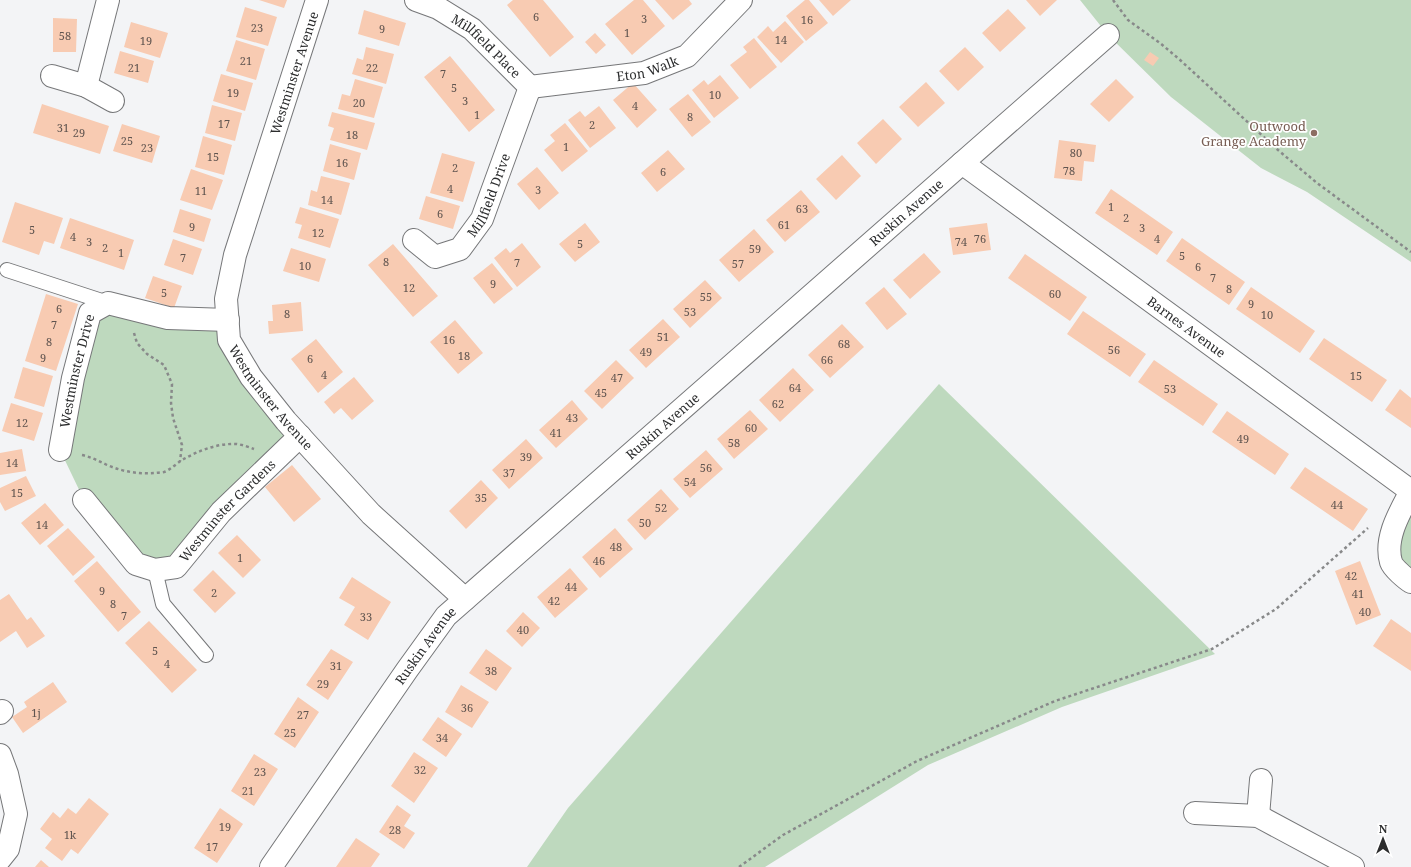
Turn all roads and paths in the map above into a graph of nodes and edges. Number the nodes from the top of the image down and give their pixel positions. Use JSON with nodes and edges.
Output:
{"nodes":[{"id":1,"x":108,"y":0,"type":"edge"},
{"id":2,"x":317,"y":0,"type":"edge"},
{"id":3,"x":416,"y":0,"type":"edge"},
{"id":4,"x":741,"y":0,"type":"edge"},
{"id":5,"x":1113,"y":0,"type":"edge"},
{"id":6,"x":439,"y":4,"type":"edge"},
{"id":7,"x":1108,"y":35,"type":"dead end"},
{"id":8,"x":52,"y":76,"type":"dead end"},
{"id":9,"x":86,"y":86,"type":"junction"},
{"id":10,"x":530,"y":87,"type":"junction"},
{"id":11,"x":113,"y":101,"type":"dead end"},
{"id":12,"x":962,"y":163,"type":"junction"},
{"id":13,"x":414,"y":240,"type":"dead end"},
{"id":14,"x":1411,"y":252,"type":"edge"},
{"id":15,"x":7,"y":270,"type":"dead end"},
{"id":16,"x":108,"y":303,"type":"junction"},
{"id":17,"x":132,"y":309,"type":"junction"},
{"id":18,"x":228,"y":320,"type":"junction"},
{"id":19,"x":300,"y":436,"type":"junction"},
{"id":20,"x":60,"y":450,"type":"joint"},
{"id":21,"x":277,"y":458,"type":"junction"},
{"id":22,"x":180,"y":461,"type":"junction"},
{"id":23,"x":1411,"y":491,"type":"edge"},
{"id":24,"x":84,"y":500,"type":"dead end"},
{"id":25,"x":1370,"y":527,"type":"dead end"},
{"id":26,"x":155,"y":570,"type":"junction"},
{"id":27,"x":1411,"y":582,"type":"edge"},
{"id":28,"x":465,"y":599,"type":"junction"},
{"id":29,"x":206,"y":655,"type":"dead end"},
{"id":30,"x":0,"y":755,"type":"edge"},
{"id":31,"x":1262,"y":780,"type":"dead end"},
{"id":32,"x":1195,"y":813,"type":"dead end"},
{"id":33,"x":1258,"y":816,"type":"junction"},
{"id":34,"x":0,"y":859,"type":"edge"},
{"id":35,"x":271,"y":867,"type":"edge"},
{"id":36,"x":739,"y":867,"type":"edge"},
{"id":37,"x":1353,"y":867,"type":"edge"}],
"edges":[{"from":1,"to":9,"type":"street"},
{"from":2,"to":18,"type":"street","name":"Westminster Avenue"},
{"from":3,"to":6,"type":"street","name":"Millfield Place"},
{"from":4,"to":10,"type":"street","name":"Eton Walk"},
{"from":5,"to":14,"type":"path"},
{"from":6,"to":10,"type":"street","name":"Millfield Place"},
{"from":7,"to":12,"type":"street","name":"Ruskin Avenue"},
{"from":8,"to":9,"type":"street"},
{"from":9,"to":11,"type":"street"},
{"from":10,"to":13,"type":"street","name":"Millfield Drive"},
{"from":12,"to":23,"type":"street","name":"Barnes Avenue"},
{"from":12,"to":28,"type":"street","name":"Ruskin Avenue"},
{"from":15,"to":16,"type":"lane"},
{"from":16,"to":17,"type":"street","name":"Westminster Drive"},
{"from":16,"to":20,"type":"street","name":"Westminster Drive"},
{"from":17,"to":18,"type":"street","name":"Westminster Drive"},
{"from":17,"to":22,"type":"path"},
{"from":18,"to":19,"type":"street","name":"Westminster Avenue"},
{"from":19,"to":21,"type":"street","name":"Westminster Gardens"},
{"from":19,"to":28,"type":"street","name":"Westminster Avenue"},
{"from":20,"to":22,"type":"path"},
{"from":21,"to":22,"type":"path"},
{"from":21,"to":26,"type":"street","name":"Westminster Gardens"},
{"from":23,"to":27,"type":"street","name":"Barnes Avenue"},
{"from":24,"to":26,"type":"street","name":"Westminster Gardens"},
{"from":25,"to":36,"type":"path"},
{"from":26,"to":29,"type":"lane"},
{"from":28,"to":35,"type":"street","name":"Ruskin Avenue"},
{"from":30,"to":34,"type":"street"},
{"from":31,"to":33,"type":"street"},
{"from":32,"to":33,"type":"street"},
{"from":33,"to":37,"type":"street"}]}
